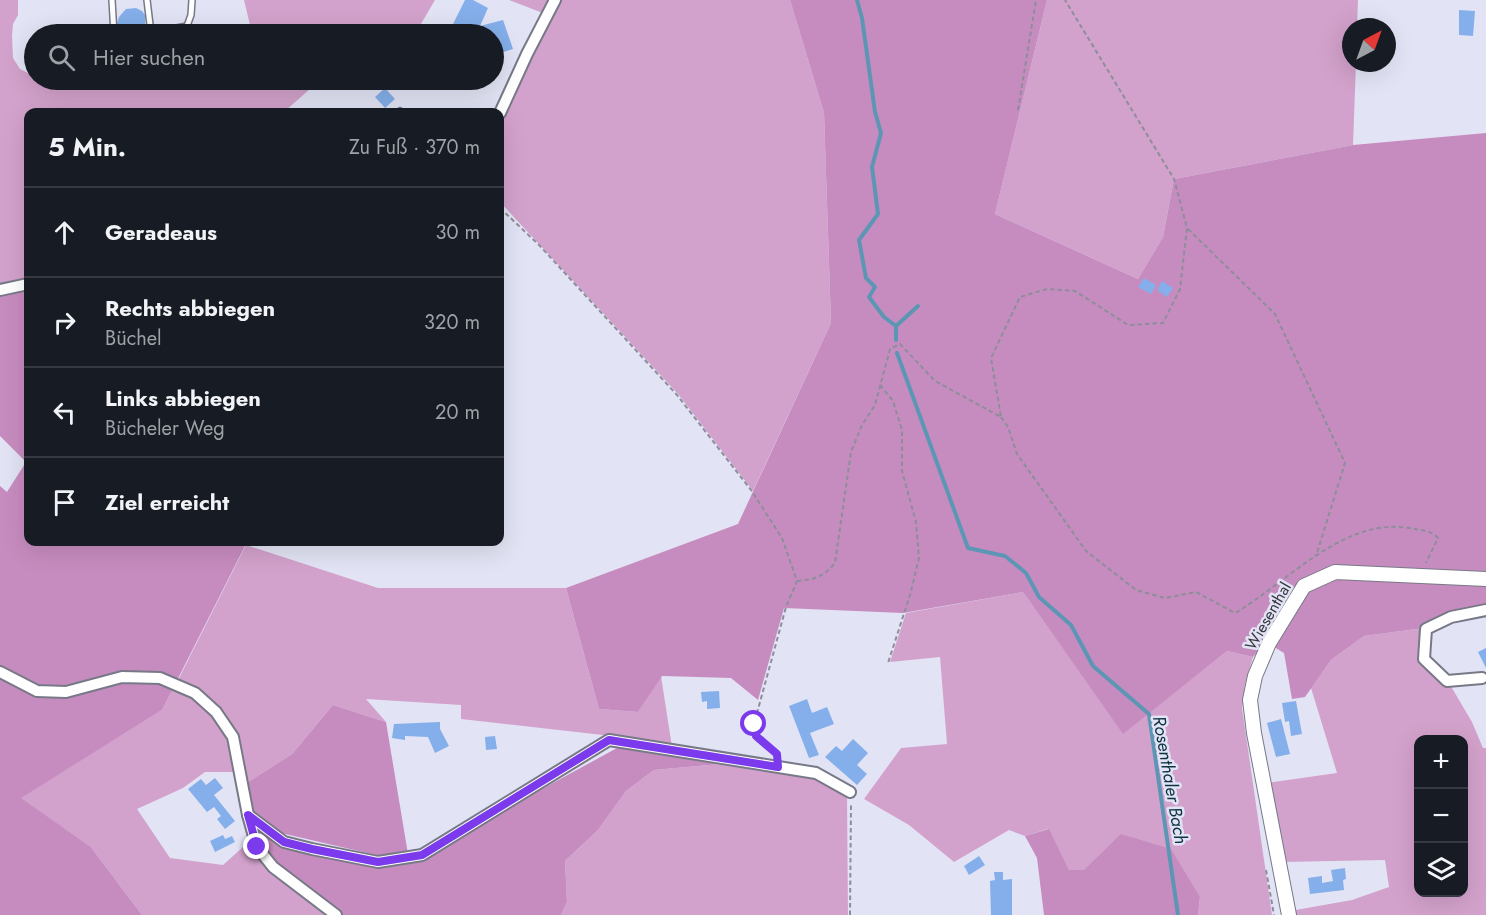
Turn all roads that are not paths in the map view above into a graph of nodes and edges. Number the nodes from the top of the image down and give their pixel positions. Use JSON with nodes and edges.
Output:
{"nodes":[{"id":1,"x":112,"y":0,"type":"edge"},
{"id":2,"x":147,"y":0,"type":"edge"},
{"id":3,"x":192,"y":0,"type":"edge"},
{"id":4,"x":555,"y":0,"type":"edge"},
{"id":5,"x":113,"y":24,"type":"edge"},
{"id":6,"x":149,"y":24,"type":"edge"},
{"id":7,"x":189,"y":24,"type":"edge"},
{"id":8,"x":502,"y":108,"type":"edge"},
{"id":9,"x":24,"y":285,"type":"edge"},
{"id":10,"x":0,"y":290,"type":"edge"},
{"id":11,"x":1486,"y":579,"type":"edge"},
{"id":12,"x":1486,"y":610,"type":"edge"},
{"id":13,"x":0,"y":672,"type":"edge"},
{"id":14,"x":1482,"y":678,"type":"dead end"},
{"id":15,"x":850,"y":792,"type":"road end"},
{"id":16,"x":248,"y":815,"type":"junction"},
{"id":17,"x":336,"y":915,"type":"edge"},
{"id":18,"x":1289,"y":915,"type":"edge"}],
"edges":[{"from":1,"to":5,"type":"lane"},
{"from":2,"to":6,"type":"lane"},
{"from":3,"to":7,"type":"lane"},
{"from":4,"to":8,"type":"street"},
{"from":9,"to":10,"type":"street"},
{"from":11,"to":18,"type":"street","name":"Wiesenthal"},
{"from":12,"to":14,"type":"street"},
{"from":13,"to":16,"type":"street"},
{"from":15,"to":16,"type":"street"},
{"from":16,"to":17,"type":"street"}]}
